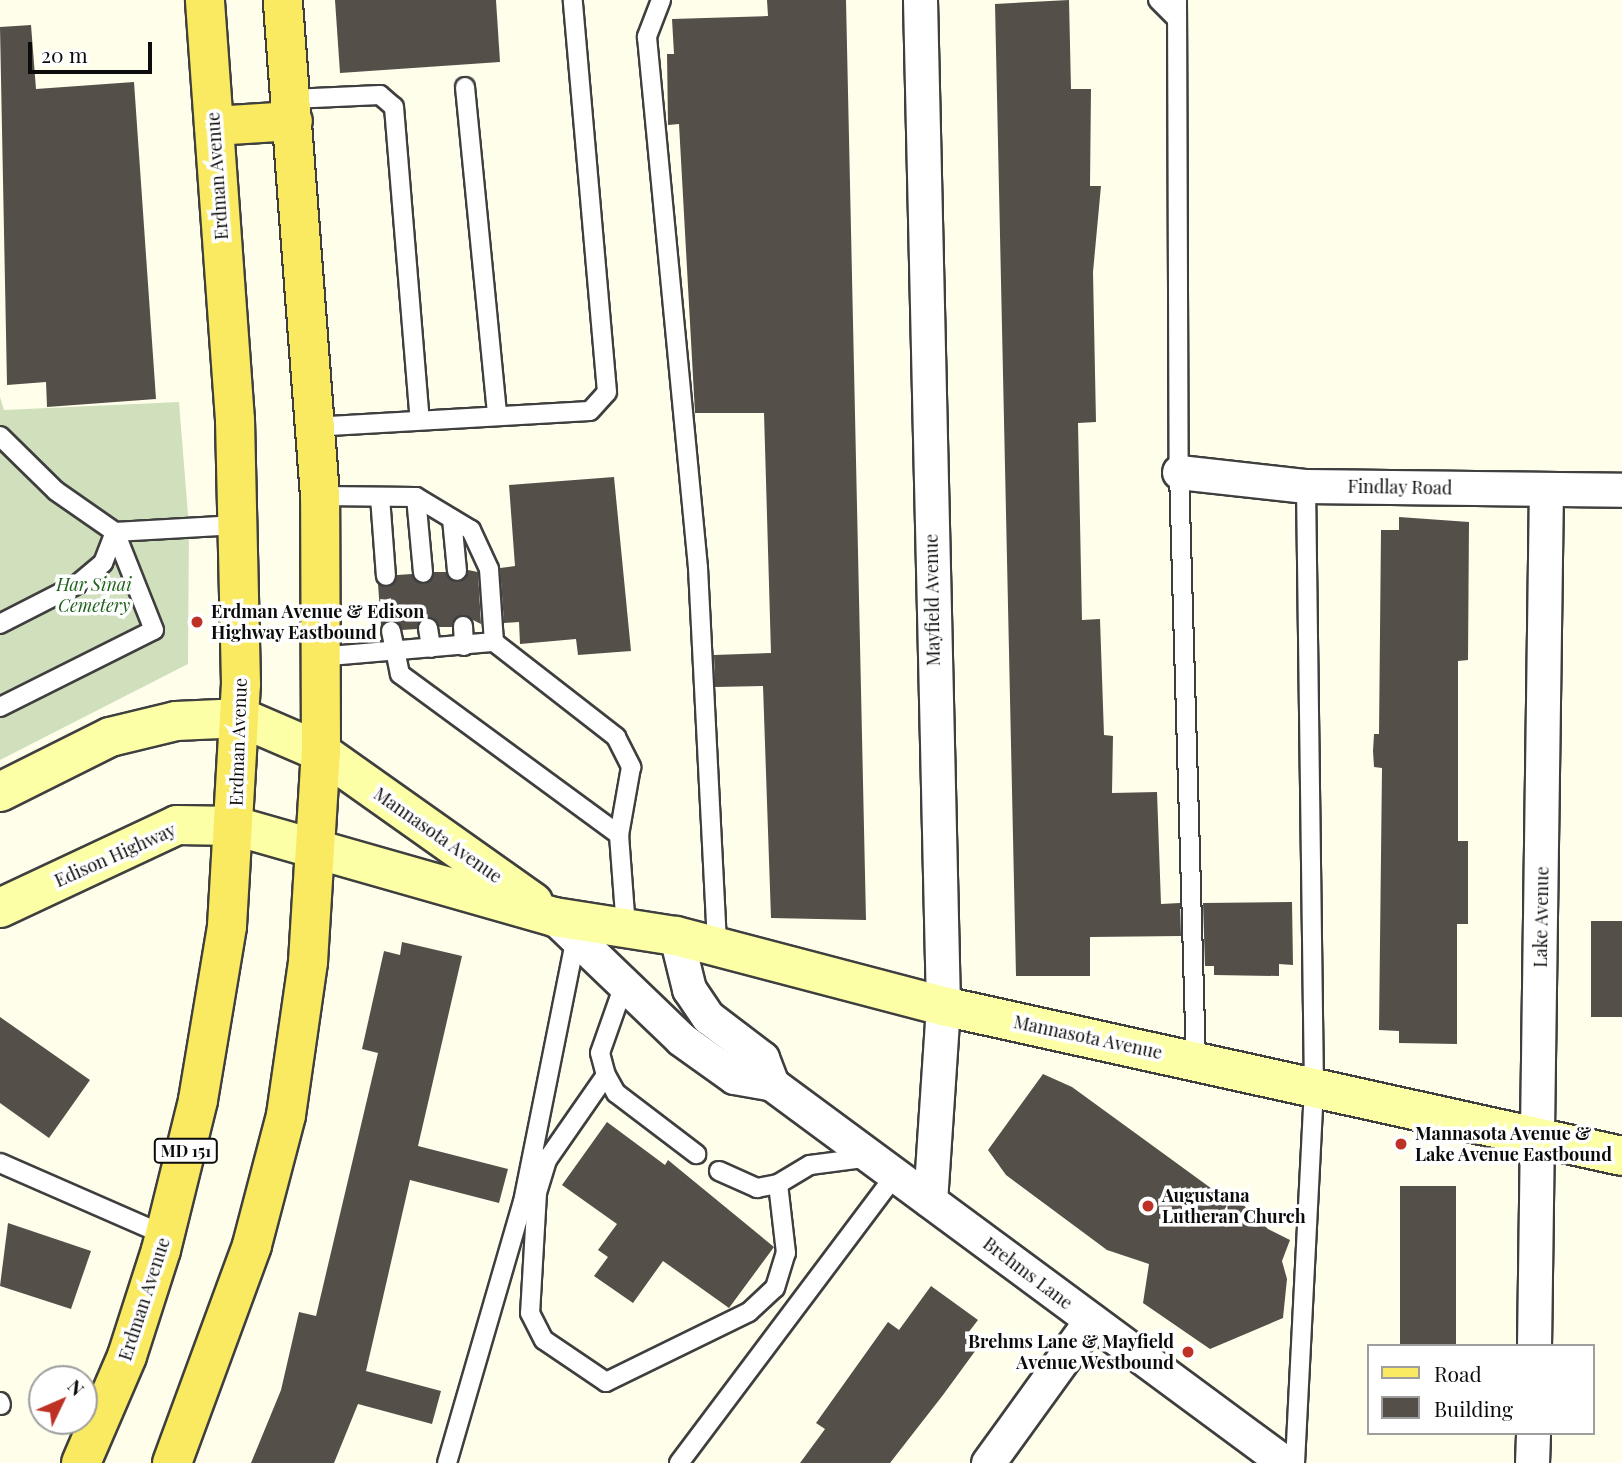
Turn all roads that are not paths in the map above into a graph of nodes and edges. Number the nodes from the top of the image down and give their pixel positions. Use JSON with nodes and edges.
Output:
{"nodes":[{"id":1,"x":205,"y":0,"type":"edge"},
{"id":2,"x":284,"y":0,"type":"edge"},
{"id":3,"x":573,"y":0,"type":"edge"},
{"id":4,"x":661,"y":0,"type":"edge"},
{"id":5,"x":920,"y":0,"type":"edge"},
{"id":6,"x":1158,"y":0,"type":"edge"},
{"id":7,"x":1176,"y":9,"type":"edge"},
{"id":8,"x":465,"y":87,"type":"dead end"},
{"id":9,"x":292,"y":110,"type":"junction"},
{"id":10,"x":214,"y":126,"type":"junction"},
{"id":11,"x":497,"y":414,"type":"junction"},
{"id":12,"x":420,"y":420,"type":"junction"},
{"id":13,"x":312,"y":427,"type":"junction"},
{"id":14,"x":0,"y":436,"type":"edge"},
{"id":15,"x":1179,"y":472,"type":"junction"},
{"id":16,"x":1306,"y":486,"type":"junction"},
{"id":17,"x":1546,"y":489,"type":"junction"},
{"id":18,"x":1622,"y":490,"type":"edge"},
{"id":19,"x":320,"y":496,"type":"junction"},
{"id":20,"x":380,"y":497,"type":"junction"},
{"id":21,"x":416,"y":498,"type":"junction"},
{"id":22,"x":452,"y":519,"type":"junction"},
{"id":23,"x":237,"y":525,"type":"junction"},
{"id":24,"x":115,"y":532,"type":"junction"},
{"id":25,"x":457,"y":571,"type":"dead end"},
{"id":26,"x":424,"y":573,"type":"dead end"},
{"id":27,"x":386,"y":576,"type":"dead end"},
{"id":28,"x":0,"y":624,"type":"edge"},
{"id":29,"x":463,"y":626,"type":"dead end"},
{"id":30,"x":428,"y":628,"type":"dead end"},
{"id":31,"x":391,"y":631,"type":"dead end"},
{"id":32,"x":494,"y":642,"type":"junction"},
{"id":33,"x":464,"y":646,"type":"junction"},
{"id":34,"x":430,"y":648,"type":"junction"},
{"id":35,"x":392,"y":651,"type":"junction"},
{"id":36,"x":318,"y":657,"type":"junction"},
{"id":37,"x":0,"y":708,"type":"edge"},
{"id":38,"x":242,"y":718,"type":"junction"},
{"id":39,"x":321,"y":752,"type":"junction"},
{"id":40,"x":0,"y":792,"type":"edge"},
{"id":41,"x":235,"y":826,"type":"junction"},
{"id":42,"x":619,"y":835,"type":"junction"},
{"id":43,"x":314,"y":853,"type":"junction"},
{"id":44,"x":0,"y":908,"type":"edge"},
{"id":45,"x":566,"y":926,"type":"junction"},
{"id":46,"x":626,"y":928,"type":"junction"},
{"id":47,"x":676,"y":936,"type":"junction"},
{"id":48,"x":717,"y":947,"type":"junction"},
{"id":49,"x":625,"y":982,"type":"junction"},
{"id":50,"x":943,"y":1006,"type":"junction"},
{"id":51,"x":1196,"y":1061,"type":"junction"},
{"id":52,"x":606,"y":1075,"type":"junction"},
{"id":53,"x":772,"y":1084,"type":"junction"},
{"id":54,"x":1314,"y":1089,"type":"junction"},
{"id":55,"x":1538,"y":1135,"type":"junction"},
{"id":56,"x":696,"y":1154,"type":"dead end"},
{"id":57,"x":1622,"y":1156,"type":"edge"},
{"id":58,"x":539,"y":1158,"type":"junction"},
{"id":59,"x":0,"y":1163,"type":"edge"},
{"id":60,"x":883,"y":1166,"type":"junction"},
{"id":61,"x":719,"y":1171,"type":"dead end"},
{"id":62,"x":778,"y":1184,"type":"junction"},
{"id":63,"x":930,"y":1200,"type":"junction"},
{"id":64,"x":165,"y":1235,"type":"junction"},
{"id":65,"x":775,"y":1288,"type":"junction"},
{"id":66,"x":798,"y":1304,"type":"junction"},
{"id":67,"x":1091,"y":1320,"type":"junction"},
{"id":68,"x":1534,"y":1344,"type":"edge"},
{"id":69,"x":1533,"y":1435,"type":"edge"},
{"id":70,"x":81,"y":1463,"type":"edge"},
{"id":71,"x":172,"y":1463,"type":"edge"},
{"id":72,"x":447,"y":1463,"type":"edge"},
{"id":73,"x":679,"y":1463,"type":"edge"},
{"id":74,"x":988,"y":1463,"type":"edge"},
{"id":75,"x":1285,"y":1463,"type":"edge"},
{"id":76,"x":1295,"y":1463,"type":"edge"},
{"id":77,"x":1532,"y":1463,"type":"edge"}],
"edges":[{"from":1,"to":10,"type":"main road","name":"Erdman Avenue"},
{"from":2,"to":9,"type":"main road"},
{"from":3,"to":11,"type":"lane"},
{"from":4,"to":48,"type":"lane"},
{"from":5,"to":50,"type":"street","name":"Mayfield Avenue"},
{"from":6,"to":7,"type":"lane"},
{"from":7,"to":15,"type":"lane"},
{"from":8,"to":11,"type":"lane"},
{"from":9,"to":10,"type":"main road"},
{"from":9,"to":12,"type":"lane"},
{"from":9,"to":13,"type":"main road"},
{"from":10,"to":23,"type":"main road","name":"Erdman Avenue"},
{"from":11,"to":12,"type":"lane"},
{"from":12,"to":13,"type":"lane"},
{"from":13,"to":19,"type":"main road"},
{"from":14,"to":24,"type":"lane"},
{"from":15,"to":16,"type":"street","name":"Findlay Road"},
{"from":15,"to":51,"type":"lane"},
{"from":16,"to":17,"type":"street","name":"Findlay Road"},
{"from":16,"to":54,"type":"lane"},
{"from":17,"to":18,"type":"street","name":"Findlay Road"},
{"from":17,"to":55,"type":"street","name":"Lake Avenue"},
{"from":19,"to":20,"type":"lane"},
{"from":19,"to":36,"type":"main road"},
{"from":20,"to":21,"type":"lane"},
{"from":20,"to":27,"type":"lane"},
{"from":21,"to":22,"type":"lane"},
{"from":21,"to":26,"type":"lane"},
{"from":22,"to":25,"type":"lane"},
{"from":22,"to":32,"type":"lane"},
{"from":23,"to":24,"type":"lane"},
{"from":23,"to":38,"type":"main road","name":"Erdman Avenue"},
{"from":24,"to":28,"type":"lane"},
{"from":24,"to":37,"type":"lane"},
{"from":29,"to":33,"type":"lane"},
{"from":30,"to":34,"type":"lane"},
{"from":31,"to":35,"type":"lane"},
{"from":32,"to":33,"type":"lane"},
{"from":32,"to":42,"type":"lane"},
{"from":33,"to":34,"type":"lane"},
{"from":34,"to":35,"type":"lane"},
{"from":35,"to":36,"type":"lane"},
{"from":35,"to":42,"type":"lane"},
{"from":36,"to":39,"type":"main road"},
{"from":38,"to":39,"type":"street"},
{"from":38,"to":40,"type":"street"},
{"from":38,"to":41,"type":"main road","name":"Erdman Avenue","number":"MD 151"},
{"from":39,"to":43,"type":"main road"},
{"from":39,"to":45,"type":"street","name":"Mannasota Avenue"},
{"from":41,"to":43,"type":"street","name":"Edison Highway"},
{"from":41,"to":44,"type":"street","name":"Edison Highway"},
{"from":41,"to":64,"type":"main road","name":"Erdman Avenue","number":"MD 151"},
{"from":42,"to":46,"type":"lane"},
{"from":43,"to":45,"type":"street","name":"Mannasota Avenue"},
{"from":43,"to":71,"type":"main road"},
{"from":45,"to":46,"type":"street","name":"Mannasota Avenue"},
{"from":45,"to":49,"type":"street","name":"Brehms Lane"},
{"from":45,"to":58,"type":"lane"},
{"from":46,"to":47,"type":"street","name":"Mannasota Avenue"},
{"from":47,"to":48,"type":"street","name":"Mannasota Avenue"},
{"from":47,"to":53,"type":"street","name":"Brehms Lane"},
{"from":48,"to":50,"type":"street","name":"Mannasota Avenue"},
{"from":49,"to":52,"type":"lane"},
{"from":49,"to":53,"type":"street","name":"Brehms Lane"},
{"from":50,"to":51,"type":"street","name":"Mannasota Avenue"},
{"from":50,"to":63,"type":"street","name":"Mayfield Avenue"},
{"from":51,"to":54,"type":"street","name":"Mannasota Avenue"},
{"from":52,"to":56,"type":"lane"},
{"from":52,"to":58,"type":"lane"},
{"from":53,"to":60,"type":"street","name":"Brehms Lane"},
{"from":54,"to":55,"type":"street","name":"Mannasota Avenue"},
{"from":54,"to":76,"type":"lane"},
{"from":55,"to":57,"type":"street","name":"Mannasota Avenue"},
{"from":55,"to":68,"type":"street","name":"Lake Avenue"},
{"from":58,"to":65,"type":"lane"},
{"from":58,"to":72,"type":"lane"},
{"from":59,"to":64,"type":"lane"},
{"from":60,"to":62,"type":"lane"},
{"from":60,"to":63,"type":"street","name":"Brehms Lane"},
{"from":60,"to":66,"type":"lane"},
{"from":61,"to":62,"type":"lane"},
{"from":62,"to":65,"type":"lane"},
{"from":63,"to":67,"type":"street","name":"Brehms Lane"},
{"from":64,"to":70,"type":"main road","name":"Erdman Avenue","number":"MD 151"},
{"from":65,"to":66,"type":"lane"},
{"from":66,"to":73,"type":"lane"},
{"from":67,"to":74,"type":"street"},
{"from":67,"to":75,"type":"street","name":"Brehms Lane"},
{"from":69,"to":77,"type":"street"}]}
